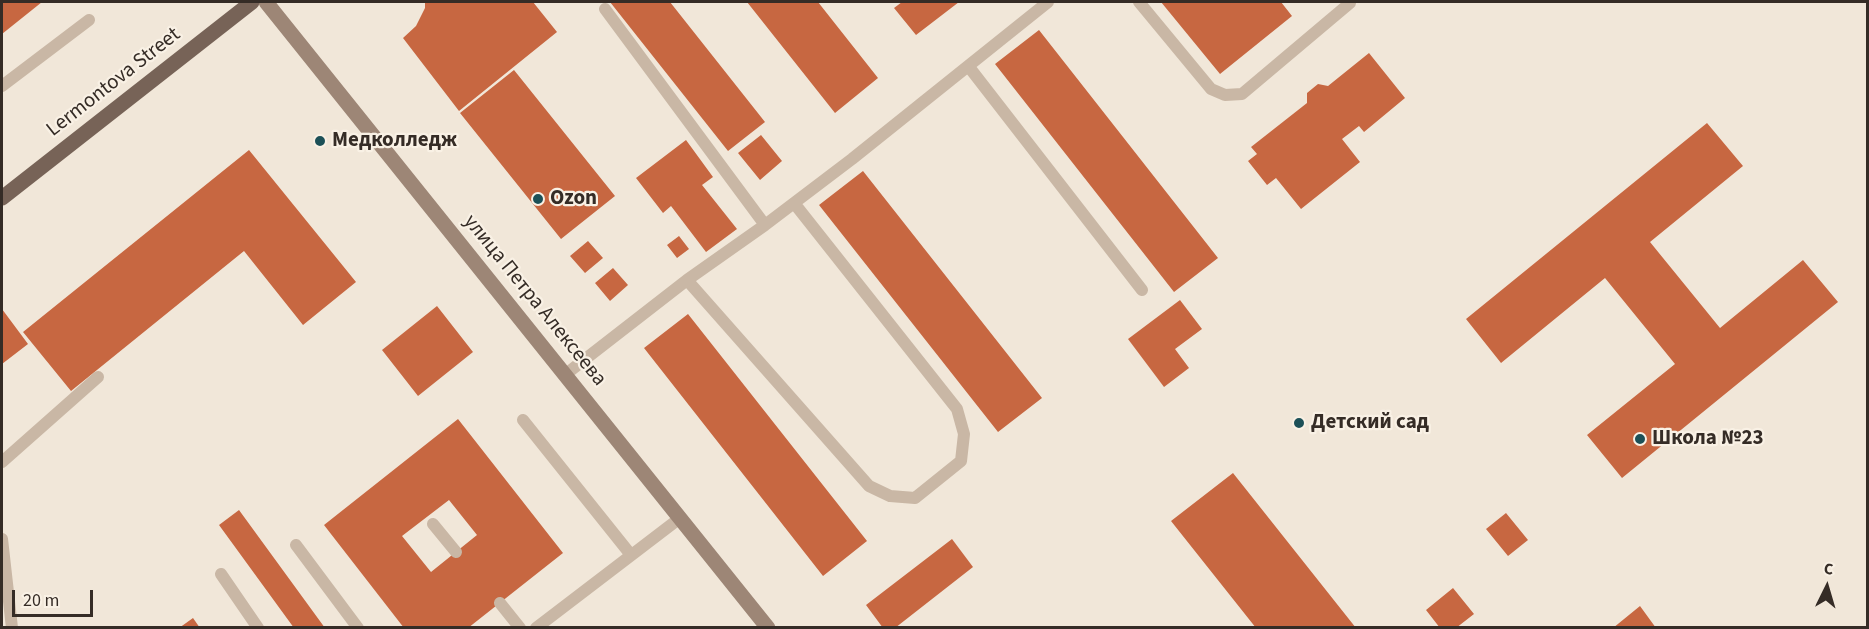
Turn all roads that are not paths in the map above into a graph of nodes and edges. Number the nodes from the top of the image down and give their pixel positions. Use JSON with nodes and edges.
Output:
{"nodes":[{"id":1,"x":252,"y":2,"type":"edge"},
{"id":2,"x":266,"y":2,"type":"edge"},
{"id":3,"x":1048,"y":2,"type":"edge"},
{"id":4,"x":1139,"y":2,"type":"edge"},
{"id":5,"x":1350,"y":2,"type":"edge"},
{"id":6,"x":605,"y":9,"type":"dead end"},
{"id":7,"x":89,"y":20,"type":"dead end"},
{"id":8,"x":969,"y":67,"type":"junction"},
{"id":9,"x":2,"y":86,"type":"edge"},
{"id":10,"x":2,"y":198,"type":"edge"},
{"id":11,"x":794,"y":203,"type":"junction"},
{"id":12,"x":765,"y":225,"type":"junction"},
{"id":13,"x":687,"y":280,"type":"junction"},
{"id":14,"x":1142,"y":290,"type":"dead end"},
{"id":15,"x":566,"y":374,"type":"junction"},
{"id":16,"x":98,"y":377,"type":"dead end"},
{"id":17,"x":523,"y":420,"type":"dead end"},
{"id":18,"x":2,"y":462,"type":"edge"},
{"id":19,"x":680,"y":518,"type":"junction"},
{"id":20,"x":434,"y":524,"type":"dead end"},
{"id":21,"x":2,"y":539,"type":"edge"},
{"id":22,"x":296,"y":545,"type":"dead end"},
{"id":23,"x":456,"y":552,"type":"dead end"},
{"id":24,"x":631,"y":555,"type":"junction"},
{"id":25,"x":221,"y":574,"type":"dead end"},
{"id":26,"x":500,"y":603,"type":"dead end"},
{"id":27,"x":12,"y":627,"type":"edge"},
{"id":28,"x":258,"y":627,"type":"edge"},
{"id":29,"x":358,"y":627,"type":"edge"},
{"id":30,"x":520,"y":627,"type":"edge"},
{"id":31,"x":536,"y":627,"type":"edge"},
{"id":32,"x":768,"y":627,"type":"edge"}],
"edges":[{"from":1,"to":10,"type":"main road","name":"Lermontova Street"},
{"from":2,"to":15,"type":"main road","name":"улица Петра Алексеева"},
{"from":3,"to":8,"type":"lane"},
{"from":4,"to":5,"type":"lane"},
{"from":6,"to":12,"type":"lane"},
{"from":7,"to":9,"type":"lane"},
{"from":8,"to":11,"type":"lane"},
{"from":8,"to":14,"type":"lane"},
{"from":11,"to":12,"type":"lane"},
{"from":11,"to":13,"type":"lane"},
{"from":12,"to":13,"type":"lane"},
{"from":13,"to":15,"type":"lane"},
{"from":15,"to":19,"type":"main road","name":"улица Петра Алексеева"},
{"from":16,"to":18,"type":"lane"},
{"from":17,"to":24,"type":"lane"},
{"from":19,"to":24,"type":"lane"},
{"from":19,"to":32,"type":"main road","name":"улица Петра Алексеева"},
{"from":20,"to":23,"type":"lane"},
{"from":21,"to":27,"type":"lane"},
{"from":22,"to":29,"type":"lane"},
{"from":24,"to":31,"type":"lane"},
{"from":25,"to":28,"type":"lane"},
{"from":26,"to":30,"type":"lane"}]}
